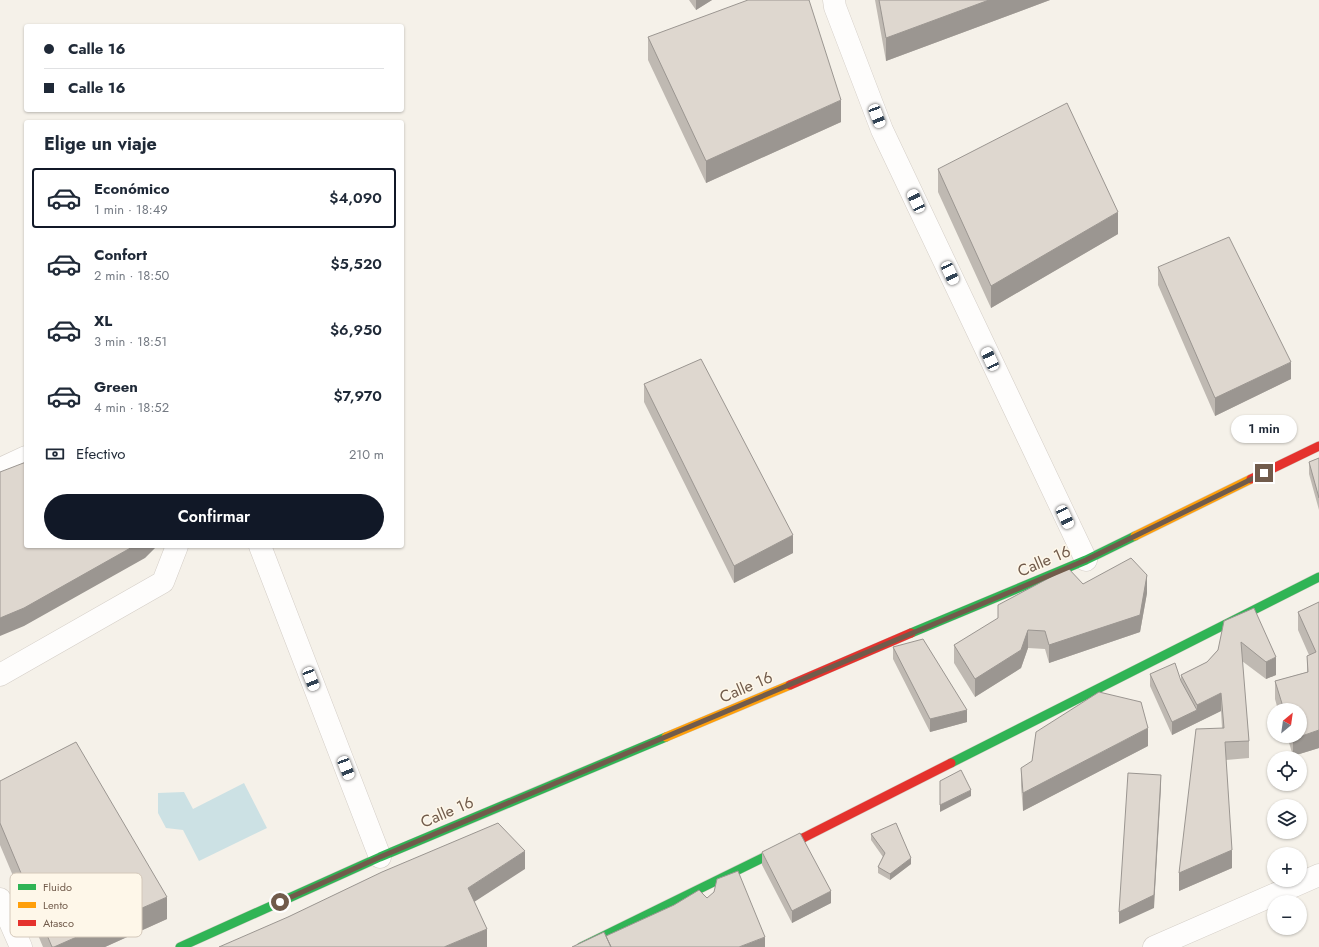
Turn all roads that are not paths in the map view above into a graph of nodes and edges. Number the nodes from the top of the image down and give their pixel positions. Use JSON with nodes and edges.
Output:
{"nodes":[{"id":1,"x":834,"y":0,"type":"edge"},
{"id":2,"x":1319,"y":446,"type":"edge"},
{"id":3,"x":24,"y":458,"type":"edge"},
{"id":4,"x":0,"y":469,"type":"edge"},
{"id":5,"x":176,"y":548,"type":"edge"},
{"id":6,"x":261,"y":548,"type":"edge"},
{"id":7,"x":1086,"y":560,"type":"junction"},
{"id":8,"x":1319,"y":577,"type":"edge"},
{"id":9,"x":0,"y":675,"type":"edge"},
{"id":10,"x":380,"y":857,"type":"junction"},
{"id":11,"x":1319,"y":875,"type":"edge"},
{"id":12,"x":0,"y":899,"type":"edge"},
{"id":13,"x":10,"y":922,"type":"edge"},
{"id":14,"x":17,"y":937,"type":"edge"},
{"id":15,"x":21,"y":947,"type":"edge"},
{"id":16,"x":180,"y":947,"type":"edge"},
{"id":17,"x":581,"y":947,"type":"edge"},
{"id":18,"x":1154,"y":947,"type":"edge"}],
"edges":[{"from":1,"to":7,"type":"street"},
{"from":2,"to":7,"type":"main road","name":"Calle 16"},
{"from":3,"to":4,"type":"street"},
{"from":5,"to":9,"type":"street"},
{"from":6,"to":10,"type":"street"},
{"from":7,"to":10,"type":"main road","name":"Calle 16"},
{"from":8,"to":17,"type":"main road"},
{"from":10,"to":16,"type":"main road","name":"Calle 16"},
{"from":11,"to":18,"type":"street"},
{"from":12,"to":13,"type":"street"},
{"from":14,"to":15,"type":"street"}]}
